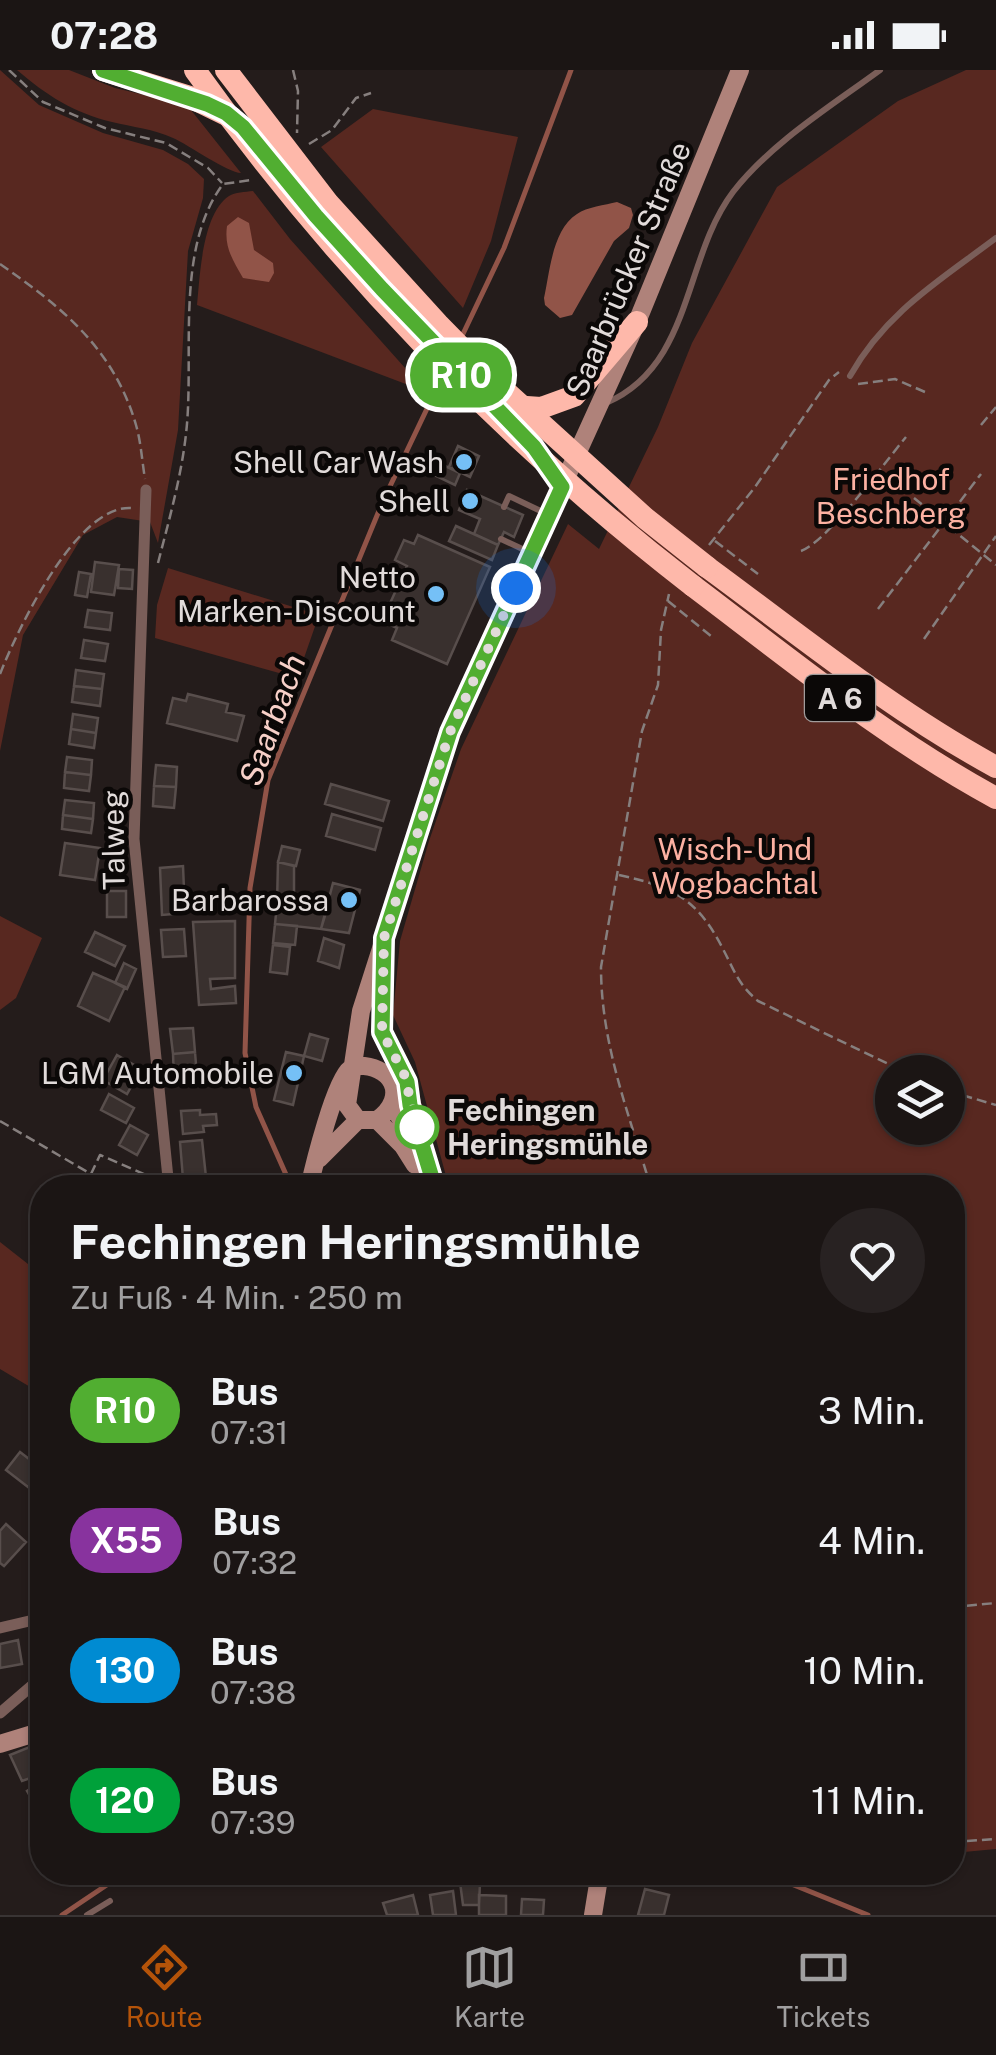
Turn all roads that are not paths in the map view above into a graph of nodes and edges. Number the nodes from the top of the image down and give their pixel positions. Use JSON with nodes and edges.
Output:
{"nodes":[{"id":1,"x":164,"y":70,"type":"edge"},
{"id":2,"x":195,"y":70,"type":"edge"},
{"id":3,"x":226,"y":70,"type":"edge"},
{"id":4,"x":237,"y":70,"type":"edge"},
{"id":5,"x":740,"y":70,"type":"edge"},
{"id":6,"x":880,"y":70,"type":"edge"},
{"id":7,"x":111,"y":73,"type":"edge"},
{"id":8,"x":261,"y":136,"type":"junction"},
{"id":9,"x":996,"y":238,"type":"edge"},
{"id":10,"x":638,"y":322,"type":"junction"},
{"id":11,"x":850,"y":376,"type":"dead end"},
{"id":12,"x":600,"y":405,"type":"junction"},
{"id":13,"x":511,"y":414,"type":"junction"},
{"id":14,"x":569,"y":472,"type":"junction"},
{"id":15,"x":146,"y":490,"type":"road end"},
{"id":16,"x":504,"y":507,"type":"dead end"},
{"id":17,"x":550,"y":515,"type":"junction"},
{"id":18,"x":500,"y":539,"type":"dead end"},
{"id":19,"x":532,"y":553,"type":"junction"},
{"id":20,"x":693,"y":574,"type":"junction"},
{"id":21,"x":996,"y":767,"type":"edge"},
{"id":22,"x":996,"y":798,"type":"edge"},
{"id":23,"x":384,"y":938,"type":"junction"},
{"id":24,"x":382,"y":970,"type":"junction"},
{"id":25,"x":354,"y":1066,"type":"junction"},
{"id":26,"x":376,"y":1066,"type":"junction"},
{"id":27,"x":392,"y":1105,"type":"junction"},
{"id":28,"x":368,"y":1120,"type":"junction"},
{"id":29,"x":167,"y":1175,"type":"edge"},
{"id":30,"x":311,"y":1175,"type":"edge"},
{"id":31,"x":312,"y":1175,"type":"edge"},
{"id":32,"x":425,"y":1175,"type":"edge"},
{"id":33,"x":426,"y":1175,"type":"edge"},
{"id":34,"x":426,"y":1175,"type":"edge"},
{"id":35,"x":30,"y":1621,"type":"edge"},
{"id":36,"x":0,"y":1628,"type":"edge"},
{"id":37,"x":30,"y":1687,"type":"edge"},
{"id":38,"x":0,"y":1713,"type":"edge"},
{"id":39,"x":30,"y":1734,"type":"edge"},
{"id":40,"x":0,"y":1744,"type":"edge"},
{"id":41,"x":598,"y":1885,"type":"edge"},
{"id":42,"x":110,"y":1901,"type":"dead end"},
{"id":43,"x":87,"y":1915,"type":"edge"},
{"id":44,"x":593,"y":1915,"type":"edge"}],
"edges":[{"from":1,"to":7,"type":"highway"},
{"from":2,"to":20,"type":"highway","number":"A 6","bridge":true},
{"from":3,"to":20,"type":"highway","number":"A 6","bridge":true},
{"from":4,"to":8,"type":"highway"},
{"from":5,"to":10,"type":"main road","name":"Saarbrücker Straße"},
{"from":6,"to":12,"type":"lane"},
{"from":7,"to":8,"type":"highway"},
{"from":8,"to":13,"type":"highway","bridge":true},
{"from":9,"to":11,"type":"lane"},
{"from":10,"to":12,"type":"main road","name":"Saarbrücker Straße"},
{"from":10,"to":13,"type":"highway"},
{"from":12,"to":14,"type":"main road","name":"Saarbrücker Straße"},
{"from":13,"to":14,"type":"highway"},
{"from":13,"to":14,"type":"highway"},
{"from":14,"to":17,"type":"main road","name":"Saarbrücker Straße"},
{"from":15,"to":29,"type":"street","name":"Talweg"},
{"from":16,"to":17,"type":"lane"},
{"from":17,"to":19,"type":"main road","name":"Saarbrücker Straße"},
{"from":18,"to":19,"type":"lane"},
{"from":19,"to":23,"type":"main road","name":"Saarbrücker Straße"},
{"from":20,"to":21,"type":"highway","number":"A 6"},
{"from":20,"to":22,"type":"highway","number":"A 6"},
{"from":23,"to":24,"type":"main road"},
{"from":23,"to":25,"type":"main road"},
{"from":24,"to":26,"type":"main road"},
{"from":24,"to":33,"type":"main road"},
{"from":25,"to":26,"type":"main road"},
{"from":25,"to":28,"type":"main road"},
{"from":25,"to":30,"type":"main road"},
{"from":26,"to":27,"type":"main road"},
{"from":27,"to":28,"type":"main road"},
{"from":27,"to":34,"type":"main road"},
{"from":28,"to":31,"type":"main road"},
{"from":28,"to":32,"type":"main road"},
{"from":35,"to":36,"type":"street"},
{"from":37,"to":38,"type":"street"},
{"from":39,"to":40,"type":"main road"},
{"from":41,"to":44,"type":"main road"},
{"from":42,"to":43,"type":"lane"}]}
